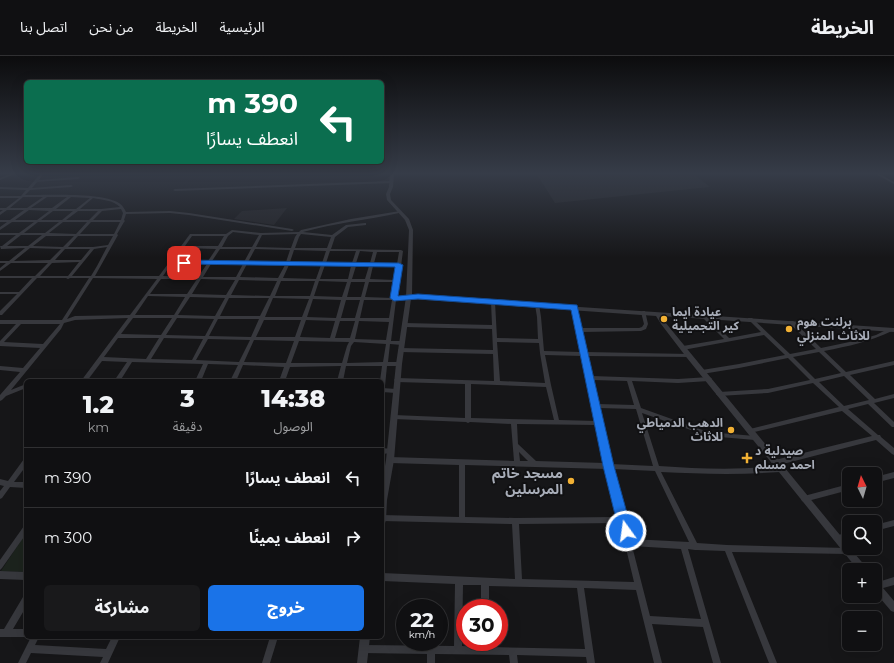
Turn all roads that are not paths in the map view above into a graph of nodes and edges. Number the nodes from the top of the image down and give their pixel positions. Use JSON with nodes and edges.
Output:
{"nodes":[{"id":1,"x":17,"y":201,"type":"edge"},
{"id":2,"x":38,"y":201,"type":"edge"},
{"id":3,"x":64,"y":201,"type":"edge"},
{"id":4,"x":88,"y":201,"type":"edge"},
{"id":5,"x":110,"y":201,"type":"edge"},
{"id":6,"x":390,"y":201,"type":"edge"},
{"id":7,"x":0,"y":209,"type":"edge"},
{"id":8,"x":7,"y":209,"type":"junction"},
{"id":9,"x":28,"y":209,"type":"junction"},
{"id":10,"x":53,"y":210,"type":"junction"},
{"id":11,"x":76,"y":210,"type":"junction"},
{"id":12,"x":101,"y":210,"type":"junction"},
{"id":13,"x":124,"y":210,"type":"junction"},
{"id":14,"x":399,"y":212,"type":"junction"},
{"id":15,"x":0,"y":214,"type":"edge"},
{"id":16,"x":0,"y":221,"type":"edge"},
{"id":17,"x":11,"y":221,"type":"junction"},
{"id":18,"x":38,"y":221,"type":"junction"},
{"id":19,"x":122,"y":221,"type":"junction"},
{"id":20,"x":62,"y":222,"type":"junction"},
{"id":21,"x":90,"y":222,"type":"junction"},
{"id":22,"x":244,"y":223,"type":"junction"},
{"id":23,"x":365,"y":224,"type":"dead end"},
{"id":24,"x":0,"y":229,"type":"edge"},
{"id":25,"x":232,"y":231,"type":"junction"},
{"id":26,"x":300,"y":232,"type":"junction"},
{"id":27,"x":0,"y":234,"type":"edge"},
{"id":28,"x":21,"y":234,"type":"junction"},
{"id":29,"x":46,"y":234,"type":"junction"},
{"id":30,"x":78,"y":234,"type":"junction"},
{"id":31,"x":261,"y":234,"type":"junction"},
{"id":32,"x":116,"y":235,"type":"junction"},
{"id":33,"x":227,"y":235,"type":"junction"},
{"id":34,"x":332,"y":236,"type":"junction"},
{"id":35,"x":109,"y":246,"type":"junction"},
{"id":36,"x":29,"y":247,"type":"junction"},
{"id":37,"x":182,"y":247,"type":"junction"},
{"id":38,"x":1,"y":248,"type":"edge"},
{"id":39,"x":64,"y":248,"type":"junction"},
{"id":40,"x":93,"y":248,"type":"junction"},
{"id":41,"x":218,"y":248,"type":"junction"},
{"id":42,"x":254,"y":248,"type":"junction"},
{"id":43,"x":293,"y":249,"type":"junction"},
{"id":44,"x":328,"y":249,"type":"junction"},
{"id":45,"x":358,"y":250,"type":"junction"},
{"id":46,"x":375,"y":250,"type":"junction"},
{"id":47,"x":82,"y":261,"type":"junction"},
{"id":48,"x":0,"y":262,"type":"edge"},
{"id":49,"x":11,"y":262,"type":"junction"},
{"id":50,"x":50,"y":262,"type":"junction"},
{"id":51,"x":171,"y":262,"type":"junction"},
{"id":52,"x":208,"y":263,"type":"junction"},
{"id":53,"x":246,"y":263,"type":"junction"},
{"id":54,"x":287,"y":264,"type":"junction"},
{"id":55,"x":323,"y":264,"type":"junction"},
{"id":56,"x":354,"y":264,"type":"junction"},
{"id":57,"x":371,"y":265,"type":"junction"},
{"id":58,"x":399,"y":265,"type":"junction"},
{"id":59,"x":0,"y":270,"type":"edge"},
{"id":60,"x":0,"y":277,"type":"edge"},
{"id":61,"x":35,"y":277,"type":"junction"},
{"id":62,"x":68,"y":278,"type":"junction"},
{"id":63,"x":92,"y":278,"type":"junction"},
{"id":64,"x":160,"y":278,"type":"junction"},
{"id":65,"x":199,"y":278,"type":"junction"},
{"id":66,"x":237,"y":279,"type":"junction"},
{"id":67,"x":280,"y":279,"type":"junction"},
{"id":68,"x":318,"y":280,"type":"junction"},
{"id":69,"x":349,"y":280,"type":"junction"},
{"id":70,"x":367,"y":280,"type":"junction"},
{"id":71,"x":396,"y":281,"type":"junction"},
{"id":72,"x":0,"y":293,"type":"edge"},
{"id":73,"x":21,"y":293,"type":"junction"},
{"id":74,"x":148,"y":295,"type":"junction"},
{"id":75,"x":188,"y":296,"type":"junction"},
{"id":76,"x":228,"y":296,"type":"junction"},
{"id":77,"x":272,"y":297,"type":"junction"},
{"id":78,"x":312,"y":297,"type":"junction"},
{"id":79,"x":409,"y":297,"type":"junction"},
{"id":80,"x":344,"y":298,"type":"junction"},
{"id":81,"x":362,"y":298,"type":"junction"},
{"id":82,"x":394,"y":298,"type":"junction"},
{"id":83,"x":492,"y":302,"type":"junction"},
{"id":84,"x":537,"y":305,"type":"junction"},
{"id":85,"x":574,"y":307,"type":"junction"},
{"id":86,"x":1,"y":312,"type":"edge"},
{"id":87,"x":643,"y":312,"type":"junction"},
{"id":88,"x":658,"y":314,"type":"junction"},
{"id":89,"x":133,"y":316,"type":"junction"},
{"id":90,"x":704,"y":316,"type":"junction"},
{"id":91,"x":174,"y":317,"type":"junction"},
{"id":92,"x":217,"y":318,"type":"junction"},
{"id":93,"x":262,"y":318,"type":"junction"},
{"id":94,"x":305,"y":318,"type":"junction"},
{"id":95,"x":338,"y":319,"type":"junction"},
{"id":96,"x":357,"y":319,"type":"junction"},
{"id":97,"x":750,"y":319,"type":"junction"},
{"id":98,"x":390,"y":320,"type":"junction"},
{"id":99,"x":0,"y":322,"type":"edge"},
{"id":100,"x":63,"y":322,"type":"junction"},
{"id":101,"x":790,"y":322,"type":"junction"},
{"id":102,"x":19,"y":323,"type":"junction"},
{"id":103,"x":404,"y":325,"type":"junction"},
{"id":104,"x":494,"y":327,"type":"junction"},
{"id":105,"x":578,"y":330,"type":"junction"},
{"id":106,"x":892,"y":330,"type":"edge"},
{"id":107,"x":765,"y":333,"type":"junction"},
{"id":108,"x":118,"y":336,"type":"junction"},
{"id":109,"x":162,"y":337,"type":"junction"},
{"id":110,"x":206,"y":338,"type":"junction"},
{"id":111,"x":252,"y":339,"type":"junction"},
{"id":112,"x":297,"y":340,"type":"junction"},
{"id":113,"x":332,"y":340,"type":"junction"},
{"id":114,"x":352,"y":340,"type":"junction"},
{"id":115,"x":495,"y":340,"type":"junction"},
{"id":116,"x":728,"y":340,"type":"junction"},
{"id":117,"x":540,"y":341,"type":"junction"},
{"id":118,"x":388,"y":342,"type":"junction"},
{"id":119,"x":402,"y":343,"type":"junction"},
{"id":120,"x":0,"y":344,"type":"edge"},
{"id":121,"x":44,"y":346,"type":"junction"},
{"id":122,"x":683,"y":348,"type":"junction"},
{"id":123,"x":400,"y":350,"type":"junction"},
{"id":124,"x":820,"y":350,"type":"junction"},
{"id":125,"x":496,"y":352,"type":"junction"},
{"id":126,"x":542,"y":353,"type":"junction"},
{"id":127,"x":584,"y":355,"type":"junction"},
{"id":128,"x":689,"y":356,"type":"junction"},
{"id":129,"x":790,"y":356,"type":"junction"},
{"id":130,"x":101,"y":359,"type":"junction"},
{"id":131,"x":131,"y":360,"type":"junction"},
{"id":132,"x":147,"y":361,"type":"junction"},
{"id":133,"x":193,"y":362,"type":"junction"},
{"id":134,"x":208,"y":362,"type":"junction"},
{"id":135,"x":241,"y":363,"type":"junction"},
{"id":136,"x":894,"y":363,"type":"edge"},
{"id":137,"x":345,"y":364,"type":"junction"},
{"id":138,"x":385,"y":364,"type":"junction"},
{"id":139,"x":398,"y":364,"type":"junction"},
{"id":140,"x":288,"y":365,"type":"junction"},
{"id":141,"x":0,"y":368,"type":"edge"},
{"id":142,"x":24,"y":370,"type":"junction"},
{"id":143,"x":702,"y":372,"type":"junction"},
{"id":144,"x":845,"y":374,"type":"junction"},
{"id":145,"x":590,"y":378,"type":"junction"},
{"id":146,"x":86,"y":379,"type":"edge"},
{"id":147,"x":118,"y":379,"type":"edge"},
{"id":148,"x":199,"y":379,"type":"edge"},
{"id":149,"x":234,"y":379,"type":"edge"},
{"id":150,"x":283,"y":379,"type":"edge"},
{"id":151,"x":341,"y":379,"type":"edge"},
{"id":152,"x":383,"y":379,"type":"edge"},
{"id":153,"x":629,"y":379,"type":"junction"},
{"id":154,"x":709,"y":379,"type":"junction"},
{"id":155,"x":397,"y":380,"type":"junction"},
{"id":156,"x":815,"y":381,"type":"junction"},
{"id":157,"x":468,"y":383,"type":"junction"},
{"id":158,"x":497,"y":383,"type":"junction"},
{"id":159,"x":548,"y":385,"type":"junction"},
{"id":160,"x":24,"y":387,"type":"edge"},
{"id":161,"x":384,"y":390,"type":"edge"},
{"id":162,"x":396,"y":391,"type":"junction"},
{"id":163,"x":2,"y":394,"type":"edge"},
{"id":164,"x":719,"y":394,"type":"junction"},
{"id":165,"x":894,"y":396,"type":"edge"},
{"id":166,"x":0,"y":399,"type":"edge"},
{"id":167,"x":872,"y":402,"type":"junction"},
{"id":168,"x":596,"y":406,"type":"junction"},
{"id":169,"x":638,"y":408,"type":"junction"},
{"id":170,"x":843,"y":408,"type":"junction"},
{"id":171,"x":394,"y":417,"type":"junction"},
{"id":172,"x":468,"y":421,"type":"junction"},
{"id":173,"x":514,"y":422,"type":"junction"},
{"id":174,"x":557,"y":423,"type":"junction"},
{"id":175,"x":599,"y":423,"type":"junction"},
{"id":176,"x":894,"y":425,"type":"edge"},
{"id":177,"x":750,"y":432,"type":"junction"},
{"id":178,"x":878,"y":437,"type":"junction"},
{"id":179,"x":755,"y":438,"type":"junction"},
{"id":180,"x":515,"y":444,"type":"junction"},
{"id":181,"x":384,"y":451,"type":"edge"},
{"id":182,"x":390,"y":451,"type":"junction"},
{"id":183,"x":894,"y":452,"type":"edge"},
{"id":184,"x":390,"y":460,"type":"junction"},
{"id":185,"x":462,"y":462,"type":"junction"},
{"id":186,"x":24,"y":463,"type":"edge"},
{"id":187,"x":775,"y":463,"type":"junction"},
{"id":188,"x":517,"y":464,"type":"junction"},
{"id":189,"x":535,"y":464,"type":"junction"},
{"id":190,"x":609,"y":466,"type":"junction"},
{"id":191,"x":656,"y":469,"type":"junction"},
{"id":192,"x":780,"y":469,"type":"junction"},
{"id":193,"x":894,"y":475,"type":"edge"},
{"id":194,"x":882,"y":478,"type":"edge"},
{"id":195,"x":0,"y":482,"type":"edge"},
{"id":196,"x":9,"y":484,"type":"junction"},
{"id":197,"x":24,"y":485,"type":"edge"},
{"id":198,"x":842,"y":489,"type":"edge"},
{"id":199,"x":384,"y":494,"type":"edge"},
{"id":200,"x":0,"y":496,"type":"edge"},
{"id":201,"x":804,"y":499,"type":"junction"},
{"id":202,"x":384,"y":519,"type":"edge"},
{"id":203,"x":462,"y":519,"type":"junction"},
{"id":204,"x":623,"y":520,"type":"junction"},
{"id":205,"x":515,"y":521,"type":"junction"},
{"id":206,"x":894,"y":523,"type":"edge"},
{"id":207,"x":882,"y":526,"type":"edge"},
{"id":208,"x":24,"y":531,"type":"edge"},
{"id":209,"x":842,"y":537,"type":"edge"},
{"id":210,"x":837,"y":538,"type":"junction"},
{"id":211,"x":628,"y":542,"type":"junction"},
{"id":212,"x":842,"y":544,"type":"edge"},
{"id":213,"x":684,"y":546,"type":"junction"},
{"id":214,"x":695,"y":547,"type":"junction"},
{"id":215,"x":727,"y":548,"type":"junction"},
{"id":216,"x":842,"y":551,"type":"edge"},
{"id":217,"x":850,"y":555,"type":"edge"},
{"id":218,"x":857,"y":563,"type":"edge"},
{"id":219,"x":0,"y":566,"type":"edge"},
{"id":220,"x":0,"y":575,"type":"edge"},
{"id":221,"x":24,"y":576,"type":"edge"},
{"id":222,"x":384,"y":577,"type":"edge"},
{"id":223,"x":459,"y":581,"type":"junction"},
{"id":224,"x":894,"y":581,"type":"edge"},
{"id":225,"x":485,"y":582,"type":"junction"},
{"id":226,"x":519,"y":583,"type":"junction"},
{"id":227,"x":882,"y":584,"type":"edge"},
{"id":228,"x":580,"y":585,"type":"junction"},
{"id":229,"x":639,"y":586,"type":"junction"},
{"id":230,"x":882,"y":593,"type":"edge"},
{"id":231,"x":459,"y":599,"type":"edge"},
{"id":232,"x":485,"y":599,"type":"edge"},
{"id":233,"x":24,"y":603,"type":"edge"},
{"id":234,"x":894,"y":608,"type":"edge"},
{"id":235,"x":647,"y":620,"type":"junction"},
{"id":236,"x":705,"y":623,"type":"junction"},
{"id":237,"x":3,"y":633,"type":"edge"},
{"id":238,"x":24,"y":633,"type":"edge"},
{"id":239,"x":34,"y":639,"type":"edge"},
{"id":240,"x":115,"y":639,"type":"edge"},
{"id":241,"x":273,"y":639,"type":"edge"},
{"id":242,"x":365,"y":639,"type":"edge"},
{"id":243,"x":29,"y":649,"type":"junction"},
{"id":244,"x":364,"y":649,"type":"junction"},
{"id":245,"x":396,"y":649,"type":"edge"},
{"id":246,"x":431,"y":651,"type":"edge"},
{"id":247,"x":485,"y":651,"type":"edge"},
{"id":248,"x":513,"y":652,"type":"junction"},
{"id":249,"x":108,"y":653,"type":"junction"},
{"id":250,"x":590,"y":653,"type":"junction"},
{"id":251,"x":22,"y":663,"type":"edge"},
{"id":252,"x":104,"y":663,"type":"edge"},
{"id":253,"x":266,"y":663,"type":"edge"},
{"id":254,"x":362,"y":663,"type":"edge"},
{"id":255,"x":430,"y":663,"type":"edge"},
{"id":256,"x":514,"y":663,"type":"edge"},
{"id":257,"x":591,"y":663,"type":"edge"},
{"id":258,"x":658,"y":663,"type":"edge"},
{"id":259,"x":717,"y":663,"type":"edge"},
{"id":260,"x":773,"y":663,"type":"edge"}],
"edges":[{"from":1,"to":8,"type":"street"},
{"from":2,"to":9,"type":"street"},
{"from":3,"to":10,"type":"street"},
{"from":4,"to":11,"type":"street"},
{"from":5,"to":13,"type":"street"},
{"from":6,"to":14,"type":"street"},
{"from":7,"to":8,"type":"street"},
{"from":8,"to":9,"type":"street"},
{"from":8,"to":15,"type":"street"},
{"from":9,"to":10,"type":"street"},
{"from":9,"to":17,"type":"street"},
{"from":10,"to":11,"type":"street"},
{"from":10,"to":18,"type":"street"},
{"from":11,"to":12,"type":"street"},
{"from":11,"to":20,"type":"street"},
{"from":12,"to":13,"type":"street"},
{"from":12,"to":21,"type":"street"},
{"from":13,"to":19,"type":"street"},
{"from":13,"to":22,"type":"street"},
{"from":14,"to":26,"type":"street"},
{"from":14,"to":79,"type":"street"},
{"from":16,"to":17,"type":"street"},
{"from":17,"to":18,"type":"street"},
{"from":17,"to":24,"type":"street"},
{"from":18,"to":20,"type":"street"},
{"from":18,"to":28,"type":"street"},
{"from":19,"to":21,"type":"street"},
{"from":19,"to":32,"type":"street"},
{"from":20,"to":21,"type":"street"},
{"from":20,"to":29,"type":"street"},
{"from":21,"to":30,"type":"street"},
{"from":22,"to":25,"type":"street"},
{"from":22,"to":26,"type":"street"},
{"from":23,"to":34,"type":"street"},
{"from":25,"to":31,"type":"street"},
{"from":25,"to":33,"type":"street"},
{"from":26,"to":31,"type":"street"},
{"from":26,"to":34,"type":"street"},
{"from":26,"to":43,"type":"street"},
{"from":27,"to":28,"type":"street"},
{"from":28,"to":29,"type":"street"},
{"from":28,"to":38,"type":"street"},
{"from":29,"to":30,"type":"street"},
{"from":29,"to":36,"type":"street"},
{"from":30,"to":32,"type":"street"},
{"from":30,"to":39,"type":"street"},
{"from":31,"to":42,"type":"street"},
{"from":32,"to":35,"type":"street"},
{"from":33,"to":37,"type":"street"},
{"from":33,"to":41,"type":"street"},
{"from":34,"to":44,"type":"street"},
{"from":35,"to":40,"type":"street"},
{"from":35,"to":63,"type":"street"},
{"from":36,"to":38,"type":"street"},
{"from":36,"to":39,"type":"street"},
{"from":36,"to":49,"type":"street"},
{"from":37,"to":41,"type":"street"},
{"from":37,"to":51,"type":"street"},
{"from":39,"to":40,"type":"street"},
{"from":39,"to":50,"type":"street"},
{"from":40,"to":47,"type":"street"},
{"from":41,"to":42,"type":"street"},
{"from":41,"to":52,"type":"street"},
{"from":42,"to":43,"type":"street"},
{"from":42,"to":53,"type":"street"},
{"from":43,"to":44,"type":"street"},
{"from":43,"to":54,"type":"street"},
{"from":44,"to":45,"type":"street"},
{"from":44,"to":55,"type":"street"},
{"from":45,"to":46,"type":"street"},
{"from":45,"to":56,"type":"street"},
{"from":46,"to":57,"type":"street"},
{"from":46,"to":58,"type":"street"},
{"from":47,"to":50,"type":"street"},
{"from":47,"to":62,"type":"street"},
{"from":48,"to":49,"type":"street"},
{"from":49,"to":50,"type":"street"},
{"from":49,"to":59,"type":"street"},
{"from":50,"to":61,"type":"street"},
{"from":51,"to":52,"type":"street"},
{"from":51,"to":64,"type":"street"},
{"from":52,"to":53,"type":"street"},
{"from":52,"to":65,"type":"street"},
{"from":53,"to":54,"type":"street"},
{"from":53,"to":66,"type":"street"},
{"from":54,"to":55,"type":"street"},
{"from":54,"to":67,"type":"street"},
{"from":55,"to":56,"type":"street"},
{"from":55,"to":68,"type":"street"},
{"from":56,"to":57,"type":"street"},
{"from":56,"to":69,"type":"street"},
{"from":57,"to":58,"type":"street"},
{"from":57,"to":70,"type":"street"},
{"from":58,"to":71,"type":"street"},
{"from":60,"to":61,"type":"street"},
{"from":61,"to":62,"type":"street"},
{"from":61,"to":73,"type":"street"},
{"from":62,"to":63,"type":"street"},
{"from":63,"to":64,"type":"street"},
{"from":63,"to":100,"type":"street"},
{"from":64,"to":65,"type":"street"},
{"from":64,"to":74,"type":"street"},
{"from":65,"to":66,"type":"street"},
{"from":65,"to":75,"type":"street"},
{"from":66,"to":67,"type":"street"},
{"from":66,"to":76,"type":"street"},
{"from":67,"to":68,"type":"street"},
{"from":67,"to":77,"type":"street"},
{"from":68,"to":69,"type":"street"},
{"from":68,"to":78,"type":"street"},
{"from":69,"to":70,"type":"street"},
{"from":69,"to":80,"type":"street"},
{"from":70,"to":71,"type":"street"},
{"from":70,"to":81,"type":"street"},
{"from":71,"to":82,"type":"street"},
{"from":72,"to":73,"type":"street"},
{"from":73,"to":86,"type":"street"},
{"from":74,"to":75,"type":"street"},
{"from":74,"to":89,"type":"street"},
{"from":75,"to":76,"type":"street"},
{"from":75,"to":91,"type":"street"},
{"from":76,"to":77,"type":"street"},
{"from":76,"to":92,"type":"street"},
{"from":77,"to":78,"type":"street"},
{"from":77,"to":93,"type":"street"},
{"from":78,"to":80,"type":"street"},
{"from":78,"to":94,"type":"street"},
{"from":79,"to":82,"type":"street"},
{"from":79,"to":83,"type":"street"},
{"from":79,"to":103,"type":"street"},
{"from":80,"to":81,"type":"street"},
{"from":80,"to":95,"type":"street"},
{"from":81,"to":82,"type":"street"},
{"from":81,"to":96,"type":"street"},
{"from":82,"to":98,"type":"street"},
{"from":83,"to":84,"type":"street"},
{"from":83,"to":104,"type":"street"},
{"from":84,"to":85,"type":"street"},
{"from":84,"to":117,"type":"street"},
{"from":85,"to":87,"type":"street"},
{"from":85,"to":105,"type":"street"},
{"from":87,"to":88,"type":"street"},
{"from":87,"to":105,"type":"street"},
{"from":88,"to":90,"type":"street"},
{"from":88,"to":122,"type":"street"},
{"from":89,"to":91,"type":"street"},
{"from":89,"to":100,"type":"street"},
{"from":89,"to":108,"type":"street"},
{"from":90,"to":97,"type":"street"},
{"from":90,"to":116,"type":"street"},
{"from":91,"to":92,"type":"street"},
{"from":91,"to":109,"type":"street"},
{"from":92,"to":93,"type":"street"},
{"from":92,"to":110,"type":"street"},
{"from":93,"to":94,"type":"street"},
{"from":93,"to":111,"type":"street"},
{"from":94,"to":95,"type":"street"},
{"from":94,"to":112,"type":"street"},
{"from":95,"to":96,"type":"street"},
{"from":95,"to":113,"type":"street"},
{"from":96,"to":98,"type":"street"},
{"from":96,"to":114,"type":"street"},
{"from":97,"to":101,"type":"street"},
{"from":97,"to":107,"type":"street"},
{"from":98,"to":118,"type":"street"},
{"from":99,"to":102,"type":"street"},
{"from":100,"to":102,"type":"street"},
{"from":100,"to":121,"type":"street"},
{"from":101,"to":106,"type":"street"},
{"from":101,"to":124,"type":"street"},
{"from":102,"to":120,"type":"street"},
{"from":103,"to":104,"type":"street"},
{"from":103,"to":119,"type":"street"},
{"from":104,"to":115,"type":"street"},
{"from":105,"to":127,"type":"street"},
{"from":106,"to":124,"type":"street"},
{"from":107,"to":116,"type":"street"},
{"from":107,"to":129,"type":"street"},
{"from":108,"to":109,"type":"street"},
{"from":108,"to":130,"type":"street"},
{"from":109,"to":110,"type":"street"},
{"from":109,"to":132,"type":"street"},
{"from":110,"to":111,"type":"street"},
{"from":110,"to":133,"type":"street"},
{"from":111,"to":112,"type":"street"},
{"from":111,"to":135,"type":"street"},
{"from":112,"to":113,"type":"street"},
{"from":112,"to":140,"type":"street"},
{"from":113,"to":114,"type":"street"},
{"from":114,"to":118,"type":"street"},
{"from":114,"to":137,"type":"street"},
{"from":115,"to":117,"type":"street"},
{"from":115,"to":125,"type":"street"},
{"from":116,"to":122,"type":"street"},
{"from":117,"to":126,"type":"street"},
{"from":118,"to":119,"type":"street"},
{"from":118,"to":138,"type":"street"},
{"from":119,"to":123,"type":"street"},
{"from":120,"to":121,"type":"street"},
{"from":121,"to":142,"type":"street"},
{"from":122,"to":128,"type":"street"},
{"from":123,"to":125,"type":"street"},
{"from":123,"to":139,"type":"street"},
{"from":124,"to":129,"type":"street"},
{"from":124,"to":144,"type":"street"},
{"from":125,"to":158,"type":"street"},
{"from":126,"to":127,"type":"street"},
{"from":126,"to":159,"type":"street"},
{"from":127,"to":128,"type":"street"},
{"from":127,"to":145,"type":"street"},
{"from":128,"to":143,"type":"street"},
{"from":129,"to":143,"type":"street"},
{"from":129,"to":156,"type":"street"},
{"from":130,"to":131,"type":"street"},
{"from":130,"to":146,"type":"street"},
{"from":131,"to":132,"type":"street"},
{"from":131,"to":147,"type":"street"},
{"from":132,"to":133,"type":"street"},
{"from":133,"to":134,"type":"street"},
{"from":134,"to":135,"type":"street"},
{"from":134,"to":148,"type":"street"},
{"from":135,"to":140,"type":"street"},
{"from":135,"to":149,"type":"street"},
{"from":136,"to":144,"type":"street"},
{"from":137,"to":138,"type":"street"},
{"from":137,"to":140,"type":"street"},
{"from":137,"to":151,"type":"street"},
{"from":138,"to":139,"type":"street"},
{"from":138,"to":152,"type":"street"},
{"from":139,"to":155,"type":"street"},
{"from":140,"to":150,"type":"street"},
{"from":141,"to":142,"type":"street"},
{"from":142,"to":163,"type":"street"},
{"from":143,"to":154,"type":"street"},
{"from":144,"to":156,"type":"street"},
{"from":144,"to":167,"type":"street"},
{"from":145,"to":153,"type":"street"},
{"from":145,"to":168,"type":"street"},
{"from":153,"to":154,"type":"street"},
{"from":153,"to":169,"type":"street"},
{"from":154,"to":164,"type":"street"},
{"from":155,"to":157,"type":"street"},
{"from":155,"to":162,"type":"street"},
{"from":156,"to":164,"type":"street"},
{"from":156,"to":170,"type":"street"},
{"from":157,"to":158,"type":"street"},
{"from":157,"to":172,"type":"street"},
{"from":158,"to":159,"type":"street"},
{"from":159,"to":174,"type":"street"},
{"from":160,"to":163,"type":"street"},
{"from":161,"to":162,"type":"street"},
{"from":162,"to":171,"type":"street"},
{"from":163,"to":166,"type":"street"},
{"from":164,"to":177,"type":"street"},
{"from":165,"to":167,"type":"street"},
{"from":167,"to":170,"type":"street"},
{"from":167,"to":176,"type":"street"},
{"from":168,"to":169,"type":"street"},
{"from":168,"to":175,"type":"street"},
{"from":169,"to":179,"type":"street"},
{"from":169,"to":191,"type":"street"},
{"from":170,"to":177,"type":"street"},
{"from":170,"to":178,"type":"street"},
{"from":171,"to":172,"type":"street"},
{"from":171,"to":182,"type":"street"},
{"from":172,"to":173,"type":"street"},
{"from":173,"to":174,"type":"street"},
{"from":173,"to":180,"type":"street"},
{"from":174,"to":175,"type":"street"},
{"from":175,"to":190,"type":"street"},
{"from":177,"to":179,"type":"street"},
{"from":178,"to":183,"type":"street"},
{"from":178,"to":187,"type":"street"},
{"from":179,"to":187,"type":"street"},
{"from":180,"to":188,"type":"street"},
{"from":180,"to":189,"type":"street"},
{"from":181,"to":182,"type":"street"},
{"from":182,"to":184,"type":"street"},
{"from":184,"to":185,"type":"street"},
{"from":184,"to":199,"type":"street"},
{"from":185,"to":188,"type":"street"},
{"from":185,"to":203,"type":"street"},
{"from":186,"to":196,"type":"street"},
{"from":187,"to":192,"type":"street"},
{"from":188,"to":189,"type":"street"},
{"from":189,"to":190,"type":"street"},
{"from":190,"to":191,"type":"street"},
{"from":190,"to":204,"type":"street"},
{"from":191,"to":192,"type":"street"},
{"from":191,"to":214,"type":"street"},
{"from":192,"to":201,"type":"street"},
{"from":193,"to":194,"type":"street"},
{"from":195,"to":196,"type":"street"},
{"from":196,"to":197,"type":"street"},
{"from":196,"to":200,"type":"street"},
{"from":198,"to":201,"type":"street"},
{"from":201,"to":210,"type":"street"},
{"from":202,"to":203,"type":"street"},
{"from":203,"to":205,"type":"street"},
{"from":204,"to":205,"type":"street"},
{"from":204,"to":211,"type":"street"},
{"from":205,"to":226,"type":"street"},
{"from":206,"to":207,"type":"street"},
{"from":208,"to":219,"type":"street"},
{"from":209,"to":210,"type":"street"},
{"from":210,"to":212,"type":"street"},
{"from":211,"to":213,"type":"street"},
{"from":211,"to":229,"type":"street"},
{"from":213,"to":214,"type":"street"},
{"from":213,"to":236,"type":"street"},
{"from":214,"to":215,"type":"street"},
{"from":215,"to":216,"type":"street"},
{"from":215,"to":260,"type":"street"},
{"from":217,"to":218,"type":"street"},
{"from":220,"to":221,"type":"street"},
{"from":222,"to":223,"type":"street"},
{"from":223,"to":225,"type":"street"},
{"from":223,"to":231,"type":"street"},
{"from":224,"to":227,"type":"street"},
{"from":225,"to":226,"type":"street"},
{"from":225,"to":232,"type":"street"},
{"from":226,"to":228,"type":"street"},
{"from":228,"to":229,"type":"street"},
{"from":228,"to":250,"type":"street"},
{"from":229,"to":235,"type":"street"},
{"from":230,"to":234,"type":"street"},
{"from":233,"to":237,"type":"street"},
{"from":235,"to":236,"type":"street"},
{"from":235,"to":258,"type":"street"},
{"from":236,"to":259,"type":"street"},
{"from":237,"to":238,"type":"street"},
{"from":239,"to":243,"type":"street"},
{"from":240,"to":249,"type":"street"},
{"from":241,"to":253,"type":"street"},
{"from":242,"to":244,"type":"street"},
{"from":243,"to":249,"type":"street"},
{"from":243,"to":251,"type":"street"},
{"from":244,"to":245,"type":"street"},
{"from":244,"to":254,"type":"street"},
{"from":246,"to":255,"type":"street"},
{"from":247,"to":248,"type":"street"},
{"from":248,"to":250,"type":"street"},
{"from":248,"to":256,"type":"street"},
{"from":249,"to":252,"type":"street"},
{"from":250,"to":257,"type":"street"}]}
